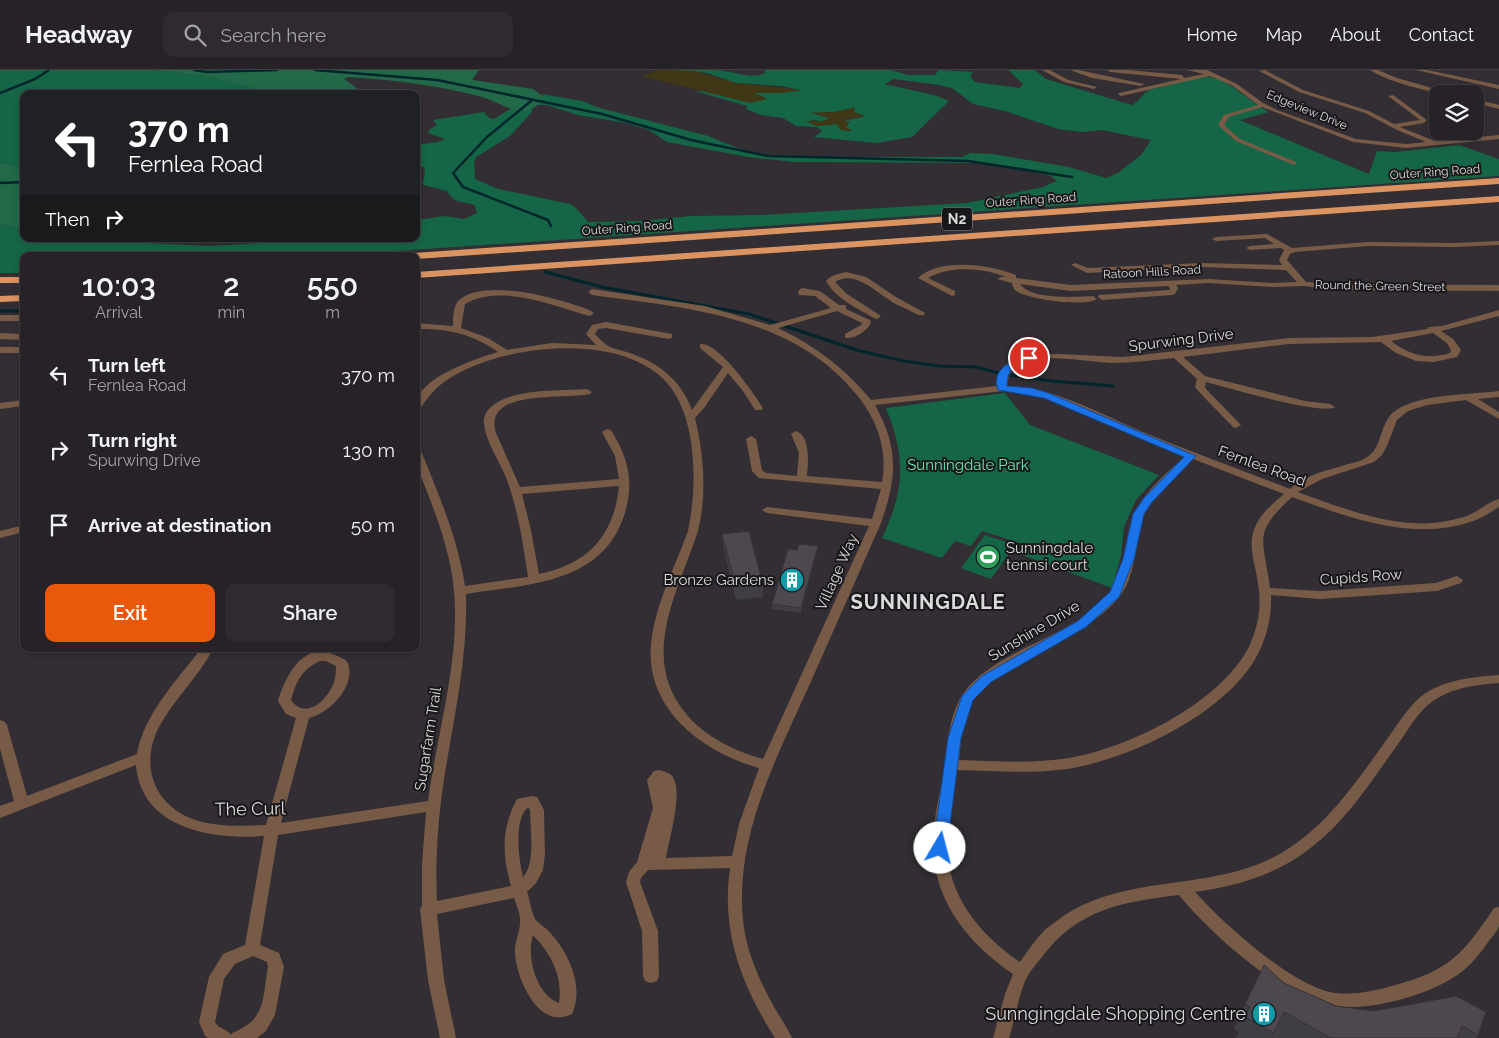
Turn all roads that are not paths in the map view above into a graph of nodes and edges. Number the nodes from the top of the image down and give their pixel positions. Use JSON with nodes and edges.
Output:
{"nodes":[{"id":1,"x":1045,"y":70,"type":"edge"},
{"id":2,"x":1073,"y":70,"type":"edge"},
{"id":3,"x":1110,"y":70,"type":"edge"},
{"id":4,"x":1373,"y":70,"type":"edge"},
{"id":5,"x":1419,"y":70,"type":"edge"},
{"id":6,"x":1192,"y":71,"type":"edge"},
{"id":7,"x":1262,"y":71,"type":"edge"},
{"id":8,"x":1206,"y":72,"type":"edge"},
{"id":9,"x":1141,"y":84,"type":"dead end"},
{"id":10,"x":1094,"y":87,"type":"dead end"},
{"id":11,"x":1499,"y":87,"type":"edge"},
{"id":12,"x":1429,"y":88,"type":"edge"},
{"id":13,"x":1121,"y":94,"type":"dead end"},
{"id":14,"x":1391,"y":96,"type":"dead end"},
{"id":15,"x":1484,"y":103,"type":"edge"},
{"id":16,"x":1263,"y":105,"type":"junction"},
{"id":17,"x":1499,"y":107,"type":"edge"},
{"id":18,"x":1394,"y":126,"type":"junction"},
{"id":19,"x":1499,"y":137,"type":"edge"},
{"id":20,"x":1438,"y":144,"type":"junction"},
{"id":21,"x":1294,"y":163,"type":"dead end"},
{"id":22,"x":1499,"y":181,"type":"edge"},
{"id":23,"x":1499,"y":199,"type":"edge"},
{"id":24,"x":1216,"y":239,"type":"dead end"},
{"id":25,"x":1499,"y":243,"type":"edge"},
{"id":26,"x":1281,"y":246,"type":"junction"},
{"id":27,"x":1250,"y":248,"type":"dead end"},
{"id":28,"x":1291,"y":251,"type":"junction"},
{"id":29,"x":420,"y":256,"type":"edge"},
{"id":30,"x":1075,"y":265,"type":"dead end"},
{"id":31,"x":1288,"y":268,"type":"junction"},
{"id":32,"x":420,"y":275,"type":"edge"},
{"id":33,"x":1001,"y":279,"type":"dead end"},
{"id":34,"x":0,"y":280,"type":"edge"},
{"id":35,"x":20,"y":280,"type":"edge"},
{"id":36,"x":1018,"y":281,"type":"junction"},
{"id":37,"x":1171,"y":283,"type":"junction"},
{"id":38,"x":1304,"y":284,"type":"junction"},
{"id":39,"x":1499,"y":288,"type":"edge"},
{"id":40,"x":802,"y":291,"type":"dead end"},
{"id":41,"x":592,"y":292,"type":"dead end"},
{"id":42,"x":952,"y":293,"type":"dead end"},
{"id":43,"x":20,"y":298,"type":"edge"},
{"id":44,"x":0,"y":299,"type":"edge"},
{"id":45,"x":855,"y":303,"type":"junction"},
{"id":46,"x":837,"y":308,"type":"junction"},
{"id":47,"x":590,"y":313,"type":"dead end"},
{"id":48,"x":921,"y":313,"type":"dead end"},
{"id":49,"x":1499,"y":313,"type":"edge"},
{"id":50,"x":878,"y":316,"type":"dead end"},
{"id":51,"x":1488,"y":316,"type":"junction"},
{"id":52,"x":0,"y":318,"type":"edge"},
{"id":53,"x":20,"y":318,"type":"edge"},
{"id":54,"x":1499,"y":324,"type":"edge"},
{"id":55,"x":420,"y":326,"type":"edge"},
{"id":56,"x":457,"y":328,"type":"junction"},
{"id":57,"x":770,"y":328,"type":"junction"},
{"id":58,"x":1432,"y":330,"type":"junction"},
{"id":59,"x":0,"y":336,"type":"edge"},
{"id":60,"x":669,"y":336,"type":"dead end"},
{"id":61,"x":848,"y":336,"type":"dead end"},
{"id":62,"x":20,"y":337,"type":"edge"},
{"id":63,"x":1383,"y":339,"type":"junction"},
{"id":64,"x":703,"y":346,"type":"dead end"},
{"id":65,"x":0,"y":350,"type":"edge"},
{"id":66,"x":20,"y":350,"type":"edge"},
{"id":67,"x":605,"y":350,"type":"junction"},
{"id":68,"x":506,"y":352,"type":"junction"},
{"id":69,"x":1176,"y":355,"type":"junction"},
{"id":70,"x":728,"y":366,"type":"junction"},
{"id":71,"x":1202,"y":378,"type":"junction"},
{"id":72,"x":1002,"y":388,"type":"junction"},
{"id":73,"x":586,"y":392,"type":"dead end"},
{"id":74,"x":1499,"y":394,"type":"edge"},
{"id":75,"x":1469,"y":398,"type":"junction"},
{"id":76,"x":420,"y":402,"type":"edge"},
{"id":77,"x":870,"y":403,"type":"junction"},
{"id":78,"x":20,"y":404,"type":"edge"},
{"id":79,"x":0,"y":406,"type":"edge"},
{"id":80,"x":1330,"y":407,"type":"dead end"},
{"id":81,"x":758,"y":408,"type":"dead end"},
{"id":82,"x":1499,"y":416,"type":"edge"},
{"id":83,"x":690,"y":418,"type":"junction"},
{"id":84,"x":1236,"y":425,"type":"dead end"},
{"id":85,"x":607,"y":432,"type":"dead end"},
{"id":86,"x":796,"y":434,"type":"dead end"},
{"id":87,"x":751,"y":439,"type":"dead end"},
{"id":88,"x":1191,"y":456,"type":"junction"},
{"id":89,"x":420,"y":461,"type":"edge"},
{"id":90,"x":802,"y":479,"type":"junction"},
{"id":91,"x":625,"y":482,"type":"junction"},
{"id":92,"x":887,"y":486,"type":"junction"},
{"id":93,"x":516,"y":491,"type":"junction"},
{"id":94,"x":1290,"y":492,"type":"junction"},
{"id":95,"x":1499,"y":502,"type":"edge"},
{"id":96,"x":767,"y":510,"type":"dead end"},
{"id":97,"x":876,"y":523,"type":"junction"},
{"id":98,"x":20,"y":529,"type":"edge"},
{"id":99,"x":0,"y":535,"type":"edge"},
{"id":100,"x":534,"y":578,"type":"junction"},
{"id":101,"x":1457,"y":580,"type":"dead end"},
{"id":102,"x":460,"y":591,"type":"junction"},
{"id":103,"x":1265,"y":591,"type":"junction"},
{"id":104,"x":205,"y":652,"type":"edge"},
{"id":105,"x":1499,"y":678,"type":"edge"},
{"id":106,"x":304,"y":714,"type":"junction"},
{"id":107,"x":0,"y":725,"type":"edge"},
{"id":108,"x":143,"y":757,"type":"junction"},
{"id":109,"x":952,"y":764,"type":"junction"},
{"id":110,"x":767,"y":765,"type":"junction"},
{"id":111,"x":22,"y":803,"type":"junction"},
{"id":112,"x":434,"y":805,"type":"junction"},
{"id":113,"x":0,"y":812,"type":"edge"},
{"id":114,"x":272,"y":830,"type":"junction"},
{"id":115,"x":736,"y":862,"type":"junction"},
{"id":116,"x":650,"y":865,"type":"junction"},
{"id":117,"x":1183,"y":889,"type":"junction"},
{"id":118,"x":519,"y":891,"type":"junction"},
{"id":119,"x":428,"y":909,"type":"junction"},
{"id":120,"x":1499,"y":913,"type":"edge"},
{"id":121,"x":528,"y":922,"type":"junction"},
{"id":122,"x":252,"y":949,"type":"junction"},
{"id":123,"x":1022,"y":972,"type":"junction"},
{"id":124,"x":651,"y":976,"type":"dead end"},
{"id":125,"x":224,"y":1038,"type":"edge"},
{"id":126,"x":238,"y":1038,"type":"edge"},
{"id":127,"x":448,"y":1038,"type":"edge"},
{"id":128,"x":784,"y":1038,"type":"edge"},
{"id":129,"x":1001,"y":1038,"type":"edge"}],
"edges":[{"from":1,"to":10,"type":"street"},
{"from":2,"to":9,"type":"street"},
{"from":3,"to":6,"type":"street"},
{"from":4,"to":12,"type":"street"},
{"from":5,"to":11,"type":"street"},
{"from":6,"to":8,"type":"street"},
{"from":7,"to":18,"type":"street"},
{"from":8,"to":13,"type":"street"},
{"from":8,"to":16,"type":"street","name":"Edgeview Drive"},
{"from":14,"to":18,"type":"street"},
{"from":15,"to":17,"type":"street"},
{"from":16,"to":20,"type":"street","name":"Edgeview Drive"},
{"from":16,"to":21,"type":"street"},
{"from":18,"to":20,"type":"street"},
{"from":19,"to":20,"type":"street"},
{"from":22,"to":29,"type":"highway","name":"Outer Ring Road","number":"N2"},
{"from":23,"to":32,"type":"highway","number":"N2"},
{"from":24,"to":26,"type":"street"},
{"from":25,"to":28,"type":"street"},
{"from":26,"to":27,"type":"street"},
{"from":26,"to":28,"type":"street"},
{"from":28,"to":31,"type":"street"},
{"from":30,"to":31,"type":"street"},
{"from":31,"to":38,"type":"street","name":"Round the Green Street"},
{"from":33,"to":36,"type":"street","name":"Ratoon Hills Road"},
{"from":34,"to":35,"type":"highway"},
{"from":36,"to":37,"type":"street","name":"Ratoon Hills Road"},
{"from":36,"to":37,"type":"street"},
{"from":36,"to":42,"type":"street"},
{"from":37,"to":38,"type":"street","name":"Ratoon Hills Road"},
{"from":38,"to":39,"type":"street","name":"Round the Green Street"},
{"from":40,"to":46,"type":"street"},
{"from":41,"to":57,"type":"street","name":"Village Way"},
{"from":43,"to":44,"type":"highway"},
{"from":45,"to":46,"type":"street"},
{"from":45,"to":48,"type":"street"},
{"from":45,"to":50,"type":"street"},
{"from":46,"to":57,"type":"street"},
{"from":46,"to":61,"type":"street"},
{"from":47,"to":56,"type":"street"},
{"from":49,"to":51,"type":"street","name":"Spurwing Drive"},
{"from":51,"to":54,"type":"street"},
{"from":51,"to":58,"type":"street","name":"Spurwing Drive"},
{"from":52,"to":53,"type":"street"},
{"from":55,"to":56,"type":"street"},
{"from":56,"to":68,"type":"street"},
{"from":57,"to":77,"type":"street","name":"Village Way"},
{"from":58,"to":63,"type":"street","name":"Spurwing Drive"},
{"from":58,"to":63,"type":"street"},
{"from":59,"to":62,"type":"street"},
{"from":60,"to":67,"type":"street"},
{"from":63,"to":69,"type":"street","name":"Spurwing Drive"},
{"from":64,"to":70,"type":"street"},
{"from":65,"to":66,"type":"street"},
{"from":67,"to":68,"type":"street"},
{"from":67,"to":83,"type":"street"},
{"from":68,"to":76,"type":"street"},
{"from":69,"to":71,"type":"street"},
{"from":69,"to":72,"type":"street","name":"Spurwing Drive"},
{"from":70,"to":81,"type":"street"},
{"from":70,"to":83,"type":"street"},
{"from":71,"to":80,"type":"street"},
{"from":71,"to":84,"type":"street"},
{"from":72,"to":77,"type":"street","name":"Fernlea Road"},
{"from":72,"to":88,"type":"street","name":"Fernlea Road"},
{"from":73,"to":93,"type":"street"},
{"from":74,"to":75,"type":"street"},
{"from":75,"to":82,"type":"street"},
{"from":75,"to":94,"type":"street"},
{"from":77,"to":92,"type":"street","name":"Village Way"},
{"from":78,"to":79,"type":"street"},
{"from":83,"to":110,"type":"street"},
{"from":85,"to":91,"type":"street"},
{"from":86,"to":90,"type":"street"},
{"from":87,"to":90,"type":"street"},
{"from":88,"to":94,"type":"street","name":"Fernlea Road"},
{"from":88,"to":109,"type":"street","name":"Sunshine Drive"},
{"from":89,"to":102,"type":"street","name":"Sugarfarm Trail"},
{"from":90,"to":92,"type":"street"},
{"from":91,"to":93,"type":"street"},
{"from":91,"to":100,"type":"street"},
{"from":92,"to":97,"type":"street","name":"Village Way"},
{"from":93,"to":100,"type":"street"},
{"from":94,"to":95,"type":"street","name":"Fernlea Road"},
{"from":94,"to":103,"type":"street"},
{"from":96,"to":97,"type":"street"},
{"from":97,"to":110,"type":"street","name":"Village Way"},
{"from":98,"to":99,"type":"street"},
{"from":100,"to":102,"type":"street"},
{"from":101,"to":103,"type":"street","name":"Cupids Row"},
{"from":102,"to":112,"type":"street","name":"Sugarfarm Trail"},
{"from":103,"to":109,"type":"street"},
{"from":104,"to":108,"type":"street","name":"The Curl"},
{"from":105,"to":117,"type":"street"},
{"from":106,"to":106,"type":"street"},
{"from":106,"to":114,"type":"street"},
{"from":107,"to":111,"type":"street"},
{"from":108,"to":111,"type":"street"},
{"from":108,"to":114,"type":"street","name":"The Curl"},
{"from":109,"to":123,"type":"street","name":"Sunshine Drive"},
{"from":110,"to":115,"type":"street","name":"Village Way"},
{"from":111,"to":113,"type":"street"},
{"from":112,"to":114,"type":"street","name":"The Curl"},
{"from":112,"to":119,"type":"street","name":"Sugarfarm Trail"},
{"from":114,"to":122,"type":"street"},
{"from":115,"to":116,"type":"street"},
{"from":115,"to":128,"type":"street","name":"Village Way"},
{"from":116,"to":116,"type":"street"},
{"from":116,"to":124,"type":"street"},
{"from":117,"to":120,"type":"street"},
{"from":117,"to":123,"type":"street"},
{"from":118,"to":118,"type":"street"},
{"from":118,"to":119,"type":"street"},
{"from":118,"to":121,"type":"street"},
{"from":119,"to":127,"type":"street","name":"Sugarfarm Trail"},
{"from":121,"to":121,"type":"street"},
{"from":122,"to":125,"type":"street"},
{"from":122,"to":126,"type":"street"},
{"from":123,"to":129,"type":"street"}]}
